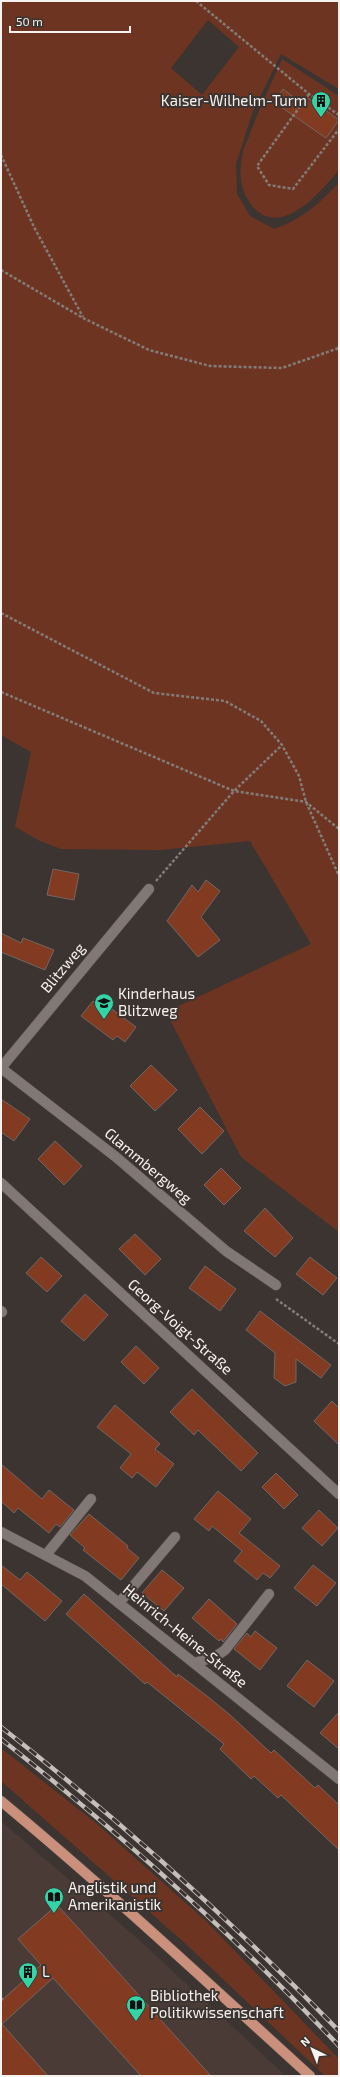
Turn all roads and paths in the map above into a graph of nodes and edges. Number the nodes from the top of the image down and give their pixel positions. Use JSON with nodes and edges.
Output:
{"nodes":[{"id":1,"x":196,"y":1,"type":"edge"},
{"id":2,"x":309,"y":94,"type":"junction"},
{"id":3,"x":339,"y":115,"type":"edge"},
{"id":4,"x":339,"y":129,"type":"edge"},
{"id":5,"x":1,"y":155,"type":"edge"},
{"id":6,"x":1,"y":270,"type":"edge"},
{"id":7,"x":83,"y":318,"type":"junction"},
{"id":8,"x":339,"y":348,"type":"edge"},
{"id":9,"x":1,"y":613,"type":"edge"},
{"id":10,"x":1,"y":692,"type":"edge"},
{"id":11,"x":282,"y":745,"type":"junction"},
{"id":12,"x":234,"y":791,"type":"junction"},
{"id":13,"x":306,"y":802,"type":"junction"},
{"id":14,"x":339,"y":829,"type":"edge"},
{"id":15,"x":339,"y":876,"type":"edge"},
{"id":16,"x":149,"y":889,"type":"joint"},
{"id":17,"x":1,"y":1068,"type":"edge"},
{"id":18,"x":1,"y":1183,"type":"edge"},
{"id":19,"x":276,"y":1285,"type":"dead end"},
{"id":20,"x":339,"y":1494,"type":"edge"},
{"id":21,"x":91,"y":1499,"type":"dead end"},
{"id":22,"x":1,"y":1532,"type":"edge"},
{"id":23,"x":175,"y":1537,"type":"dead end"},
{"id":24,"x":46,"y":1555,"type":"junction"},
{"id":25,"x":269,"y":1594,"type":"dead end"},
{"id":26,"x":119,"y":1603,"type":"junction"},
{"id":27,"x":194,"y":1663,"type":"junction"},
{"id":28,"x":339,"y":1779,"type":"edge"},
{"id":29,"x":1,"y":1801,"type":"edge"},
{"id":30,"x":310,"y":2076,"type":"edge"}],
"edges":[{"from":1,"to":2,"type":"path"},
{"from":2,"to":3,"type":"path"},
{"from":2,"to":4,"type":"path"},
{"from":5,"to":7,"type":"path"},
{"from":6,"to":7,"type":"path"},
{"from":7,"to":8,"type":"path"},
{"from":9,"to":11,"type":"path"},
{"from":10,"to":12,"type":"path"},
{"from":11,"to":12,"type":"path"},
{"from":11,"to":13,"type":"path"},
{"from":12,"to":13,"type":"path"},
{"from":12,"to":16,"type":"path"},
{"from":13,"to":14,"type":"path"},
{"from":13,"to":15,"type":"path"},
{"from":16,"to":17,"type":"street","name":"Blitzweg"},
{"from":17,"to":19,"type":"street","name":"Glammbergweg"},
{"from":18,"to":20,"type":"street","name":"Georg-Voigt-Straße"},
{"from":21,"to":24,"type":"street"},
{"from":22,"to":24,"type":"street","name":"Heinrich-Heine-Straße"},
{"from":23,"to":26,"type":"street"},
{"from":24,"to":26,"type":"street","name":"Heinrich-Heine-Straße"},
{"from":25,"to":27,"type":"street"},
{"from":26,"to":27,"type":"street","name":"Heinrich-Heine-Straße"},
{"from":27,"to":28,"type":"street","name":"Heinrich-Heine-Straße"},
{"from":29,"to":30,"type":"main road"}]}
